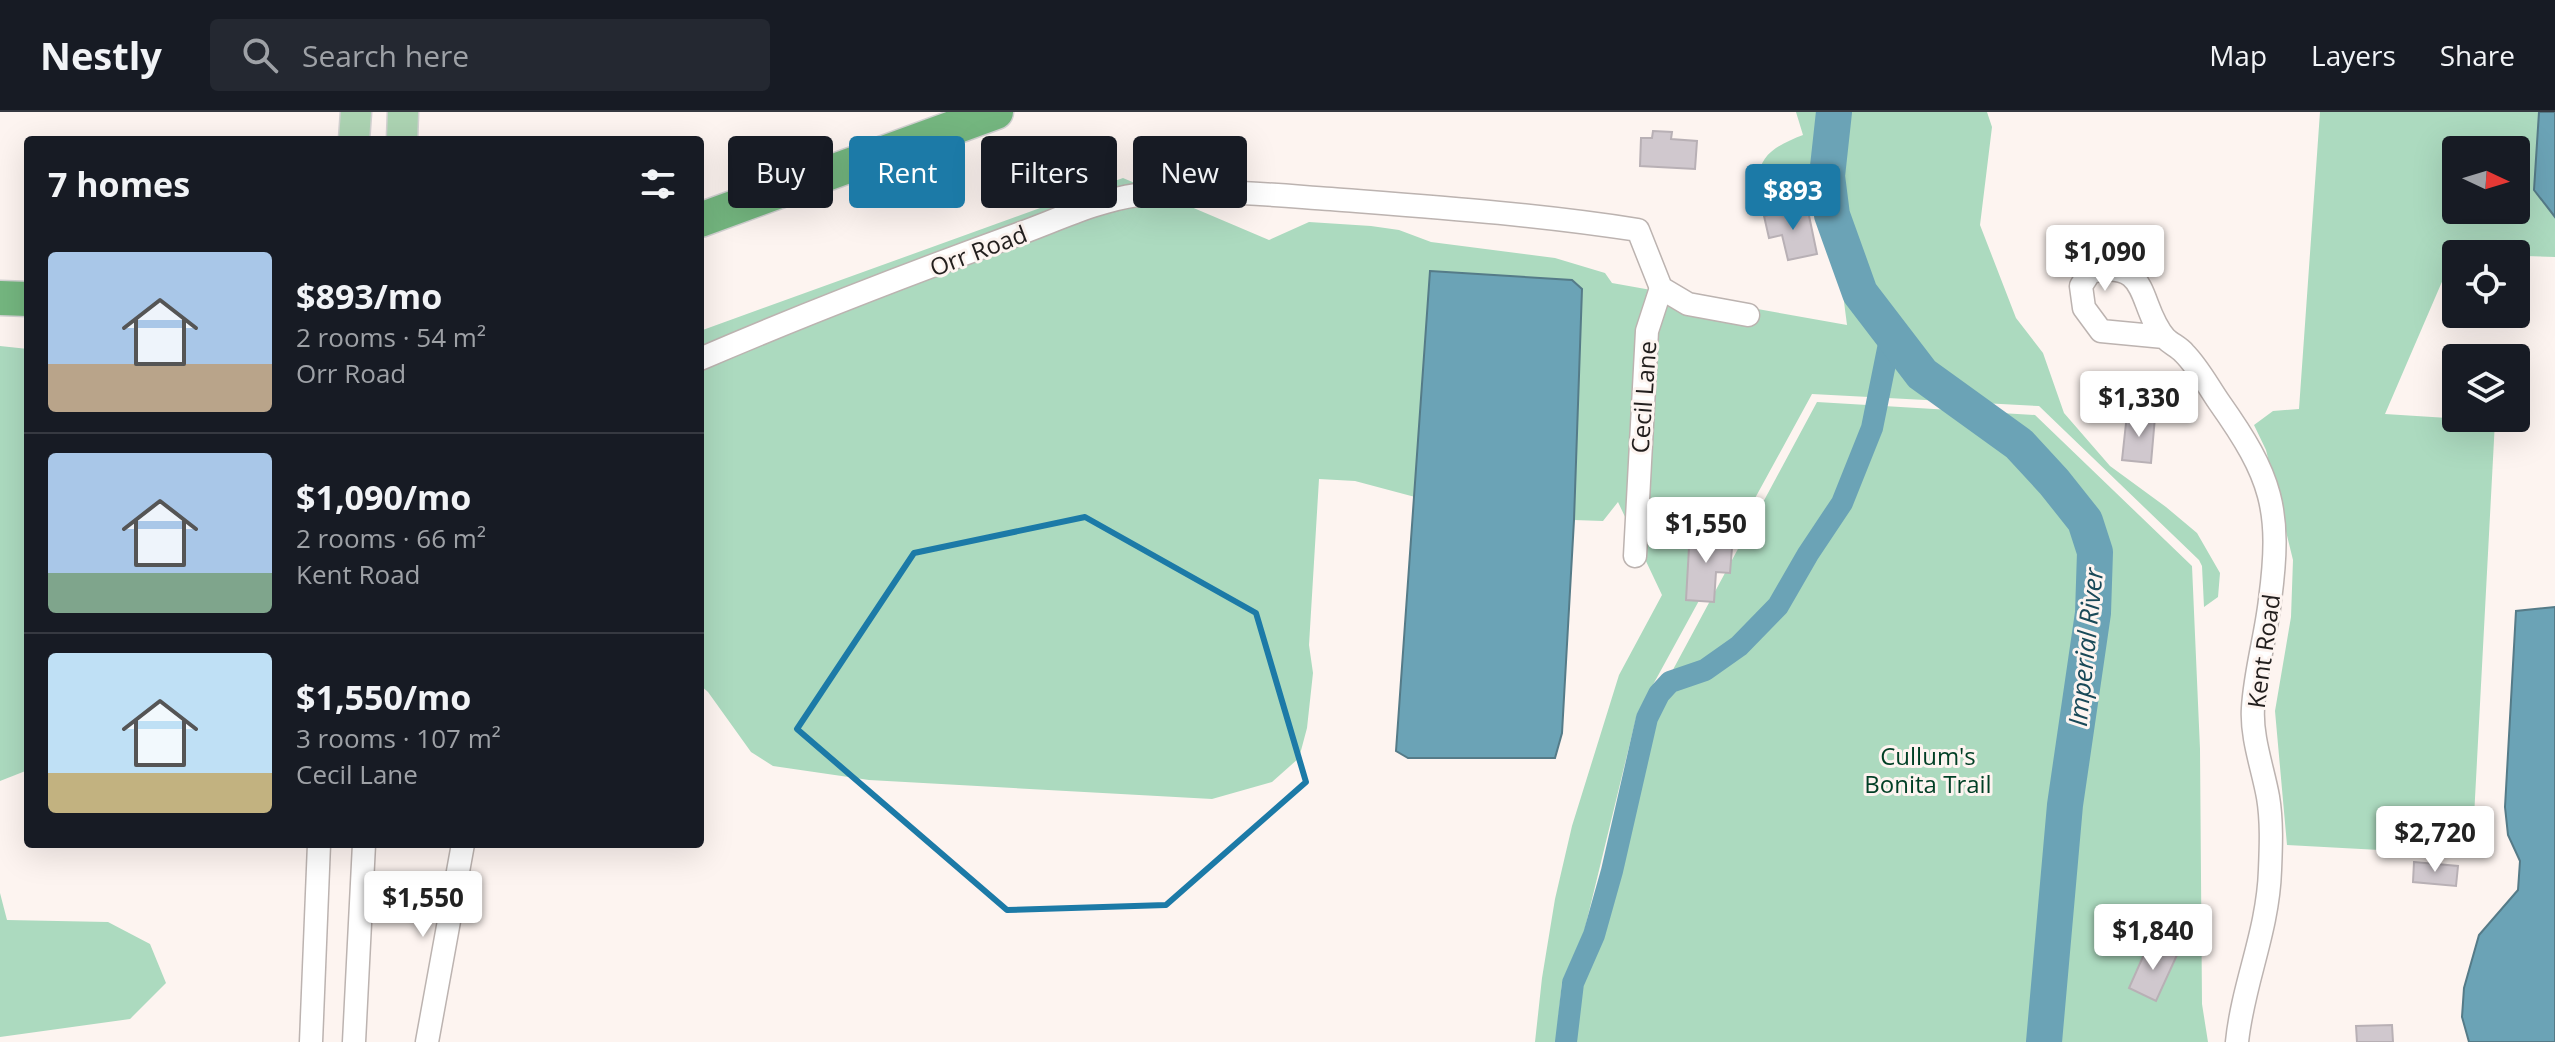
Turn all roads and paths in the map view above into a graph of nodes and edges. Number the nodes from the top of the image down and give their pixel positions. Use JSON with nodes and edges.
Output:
{"nodes":[{"id":1,"x":356,"y":112,"type":"edge"},
{"id":2,"x":403,"y":112,"type":"edge"},
{"id":3,"x":996,"y":112,"type":"edge"},
{"id":4,"x":354,"y":136,"type":"edge"},
{"id":5,"x":402,"y":136,"type":"edge"},
{"id":6,"x":704,"y":219,"type":"edge"},
{"id":7,"x":1661,"y":288,"type":"junction"},
{"id":8,"x":0,"y":298,"type":"edge"},
{"id":9,"x":24,"y":299,"type":"edge"},
{"id":10,"x":1748,"y":315,"type":"dead end"},
{"id":11,"x":2164,"y":337,"type":"dead end"},
{"id":12,"x":704,"y":357,"type":"edge"},
{"id":13,"x":1635,"y":556,"type":"dead end"},
{"id":14,"x":319,"y":848,"type":"edge"},
{"id":15,"x":364,"y":848,"type":"edge"},
{"id":16,"x":462,"y":848,"type":"edge"},
{"id":17,"x":311,"y":1042,"type":"edge"},
{"id":18,"x":354,"y":1042,"type":"edge"},
{"id":19,"x":427,"y":1042,"type":"edge"},
{"id":20,"x":2237,"y":1042,"type":"edge"}],
"edges":[{"from":1,"to":4,"type":"main road"},
{"from":2,"to":5,"type":"main road"},
{"from":3,"to":6,"type":"highway"},
{"from":7,"to":10,"type":"street"},
{"from":7,"to":12,"type":"street","name":"Orr Road"},
{"from":7,"to":13,"type":"street","name":"Cecil Lane"},
{"from":8,"to":9,"type":"highway"},
{"from":11,"to":20,"type":"street","name":"Kent Road"},
{"from":14,"to":17,"type":"street"},
{"from":15,"to":18,"type":"street"},
{"from":16,"to":19,"type":"street"}]}
